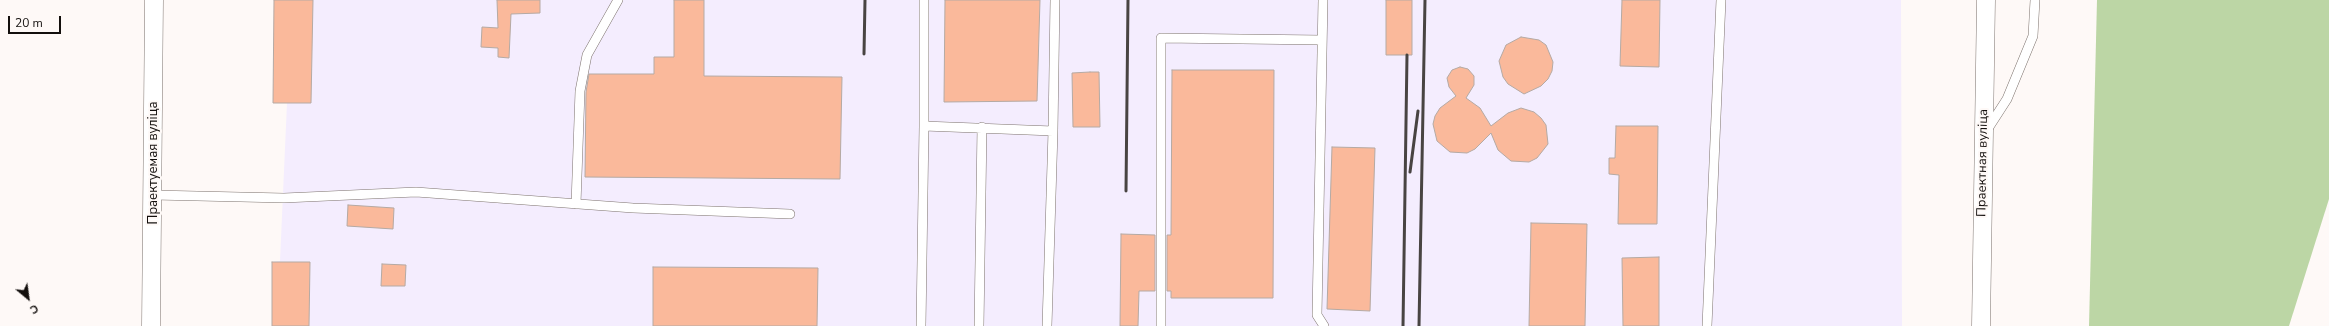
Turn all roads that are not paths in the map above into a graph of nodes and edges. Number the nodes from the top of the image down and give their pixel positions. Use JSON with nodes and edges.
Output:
{"nodes":[{"id":1,"x":154,"y":0,"type":"edge"},
{"id":2,"x":618,"y":0,"type":"edge"},
{"id":3,"x":924,"y":0,"type":"edge"},
{"id":4,"x":1055,"y":0,"type":"edge"},
{"id":5,"x":1323,"y":0,"type":"edge"},
{"id":6,"x":1721,"y":0,"type":"edge"},
{"id":7,"x":1986,"y":0,"type":"edge"},
{"id":8,"x":2035,"y":0,"type":"edge"},
{"id":9,"x":1322,"y":40,"type":"junction"},
{"id":10,"x":924,"y":126,"type":"junction"},
{"id":11,"x":982,"y":127,"type":"junction"},
{"id":12,"x":1053,"y":131,"type":"junction"},
{"id":13,"x":1983,"y":136,"type":"junction"},
{"id":14,"x":154,"y":195,"type":"junction"},
{"id":15,"x":576,"y":204,"type":"junction"},
{"id":16,"x":790,"y":214,"type":"dead end"},
{"id":17,"x":151,"y":326,"type":"edge"},
{"id":18,"x":920,"y":326,"type":"edge"},
{"id":19,"x":979,"y":326,"type":"edge"},
{"id":20,"x":1047,"y":326,"type":"edge"},
{"id":21,"x":1161,"y":326,"type":"edge"},
{"id":22,"x":1324,"y":326,"type":"edge"},
{"id":23,"x":1707,"y":326,"type":"edge"},
{"id":24,"x":1981,"y":326,"type":"edge"}],
"edges":[{"from":1,"to":14,"type":"street","name":"Праектуемая вуліца"},
{"from":2,"to":15,"type":"lane"},
{"from":3,"to":10,"type":"lane"},
{"from":4,"to":12,"type":"lane"},
{"from":5,"to":9,"type":"lane"},
{"from":6,"to":23,"type":"lane"},
{"from":7,"to":13,"type":"street","name":"Праектная вуліца"},
{"from":8,"to":13,"type":"lane"},
{"from":9,"to":21,"type":"lane"},
{"from":9,"to":22,"type":"lane"},
{"from":10,"to":11,"type":"lane"},
{"from":10,"to":18,"type":"lane"},
{"from":11,"to":12,"type":"lane"},
{"from":11,"to":19,"type":"lane"},
{"from":12,"to":20,"type":"lane"},
{"from":13,"to":24,"type":"street","name":"Праектная вуліца"},
{"from":14,"to":15,"type":"lane"},
{"from":14,"to":17,"type":"street","name":"Праектуемая вуліца"},
{"from":15,"to":16,"type":"lane"}]}
